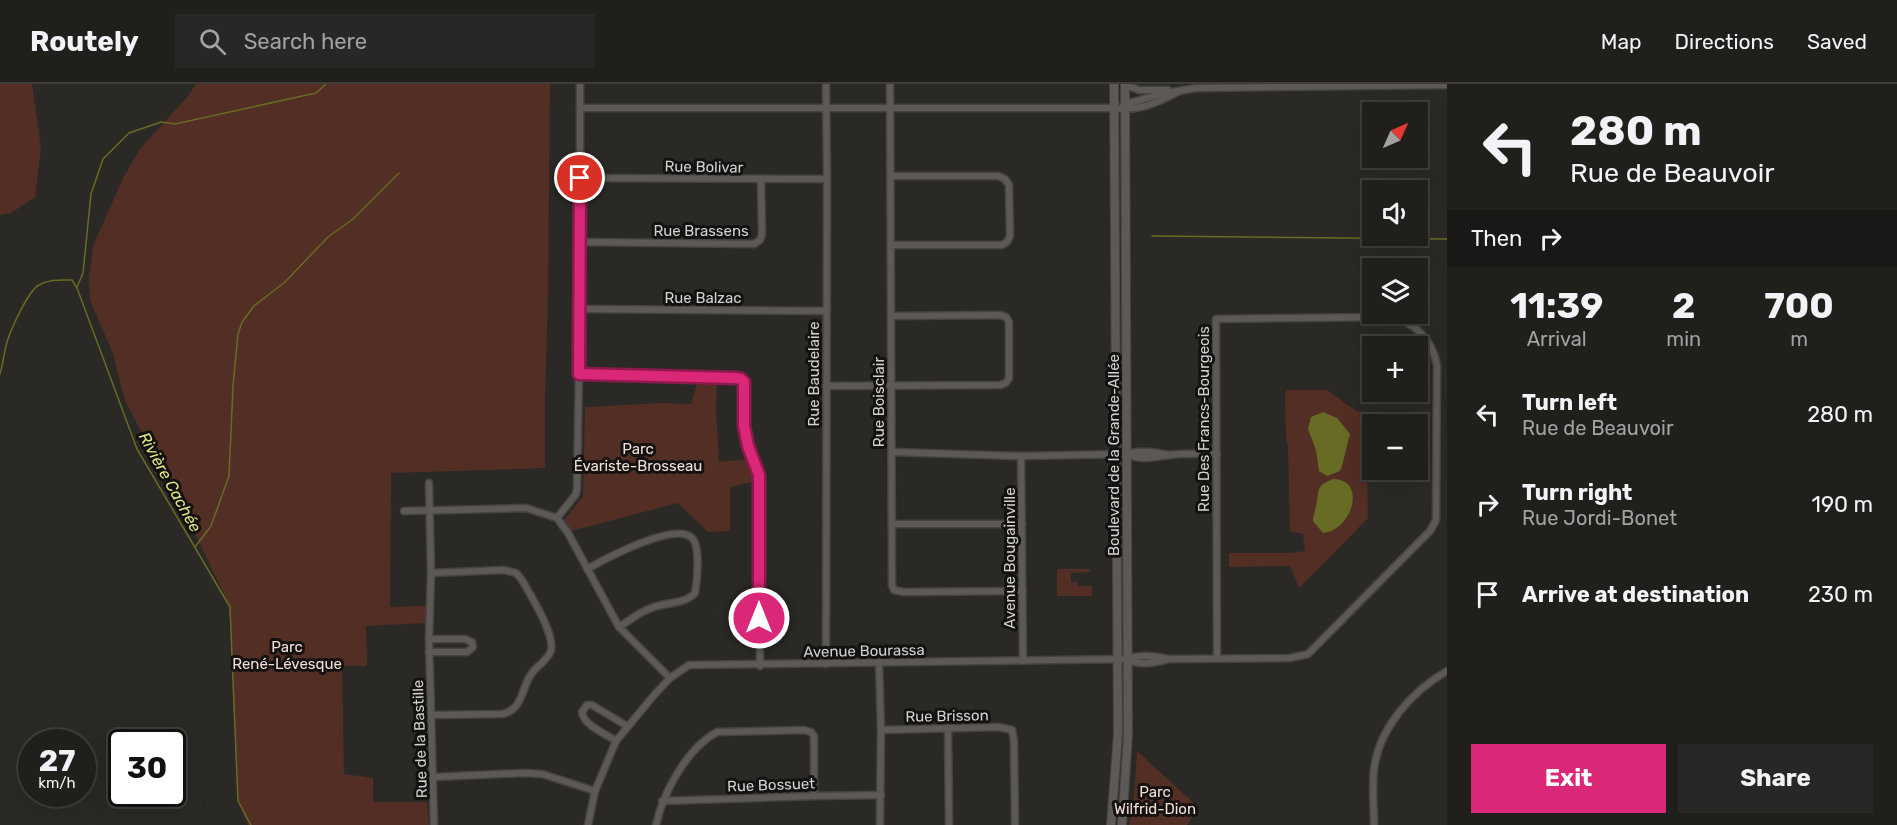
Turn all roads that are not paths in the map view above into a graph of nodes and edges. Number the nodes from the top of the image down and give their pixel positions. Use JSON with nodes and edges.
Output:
{"nodes":[{"id":1,"x":580,"y":84,"type":"edge"},
{"id":2,"x":826,"y":84,"type":"edge"},
{"id":3,"x":890,"y":84,"type":"edge"},
{"id":4,"x":1114,"y":84,"type":"edge"},
{"id":5,"x":1125,"y":84,"type":"edge"},
{"id":6,"x":1447,"y":85,"type":"edge"},
{"id":7,"x":1180,"y":91,"type":"junction"},
{"id":8,"x":1125,"y":106,"type":"junction"},
{"id":9,"x":580,"y":108,"type":"junction"},
{"id":10,"x":826,"y":108,"type":"junction"},
{"id":11,"x":891,"y":108,"type":"junction"},
{"id":12,"x":1114,"y":108,"type":"junction"},
{"id":13,"x":891,"y":176,"type":"junction"},
{"id":14,"x":580,"y":178,"type":"junction"},
{"id":15,"x":827,"y":179,"type":"junction"},
{"id":16,"x":761,"y":180,"type":"junction"},
{"id":17,"x":580,"y":242,"type":"junction"},
{"id":18,"x":891,"y":245,"type":"junction"},
{"id":19,"x":580,"y":309,"type":"junction"},
{"id":20,"x":826,"y":311,"type":"junction"},
{"id":21,"x":891,"y":316,"type":"junction"},
{"id":22,"x":579,"y":374,"type":"junction"},
{"id":23,"x":826,"y":386,"type":"junction"},
{"id":24,"x":891,"y":386,"type":"junction"},
{"id":25,"x":891,"y":452,"type":"junction"},
{"id":26,"x":1116,"y":454,"type":"junction"},
{"id":27,"x":1127,"y":454,"type":"junction"},
{"id":28,"x":1216,"y":454,"type":"junction"},
{"id":29,"x":1021,"y":456,"type":"junction"},
{"id":30,"x":429,"y":483,"type":"dead end"},
{"id":31,"x":430,"y":510,"type":"junction"},
{"id":32,"x":404,"y":511,"type":"dead end"},
{"id":33,"x":557,"y":518,"type":"junction"},
{"id":34,"x":1023,"y":524,"type":"junction"},
{"id":35,"x":892,"y":525,"type":"junction"},
{"id":36,"x":587,"y":569,"type":"junction"},
{"id":37,"x":430,"y":573,"type":"junction"},
{"id":38,"x":1023,"y":591,"type":"junction"},
{"id":39,"x":619,"y":627,"type":"junction"},
{"id":40,"x":429,"y":639,"type":"junction"},
{"id":41,"x":429,"y":652,"type":"junction"},
{"id":42,"x":1217,"y":658,"type":"junction"},
{"id":43,"x":1117,"y":659,"type":"junction"},
{"id":44,"x":1127,"y":659,"type":"junction"},
{"id":45,"x":1023,"y":661,"type":"junction"},
{"id":46,"x":879,"y":663,"type":"junction"},
{"id":47,"x":826,"y":664,"type":"junction"},
{"id":48,"x":760,"y":666,"type":"junction"},
{"id":49,"x":1447,"y":671,"type":"edge"},
{"id":50,"x":670,"y":678,"type":"junction"},
{"id":51,"x":431,"y":715,"type":"junction"},
{"id":52,"x":627,"y":726,"type":"junction"},
{"id":53,"x":948,"y":728,"type":"junction"},
{"id":54,"x":881,"y":729,"type":"junction"},
{"id":55,"x":616,"y":741,"type":"junction"},
{"id":56,"x":434,"y":777,"type":"junction"},
{"id":57,"x":595,"y":791,"type":"junction"},
{"id":58,"x":881,"y":795,"type":"junction"},
{"id":59,"x":814,"y":796,"type":"junction"},
{"id":60,"x":662,"y":801,"type":"junction"},
{"id":61,"x":434,"y":825,"type":"edge"},
{"id":62,"x":588,"y":825,"type":"edge"},
{"id":63,"x":656,"y":825,"type":"edge"},
{"id":64,"x":880,"y":825,"type":"edge"},
{"id":65,"x":950,"y":825,"type":"edge"},
{"id":66,"x":1015,"y":825,"type":"edge"},
{"id":67,"x":1111,"y":825,"type":"edge"},
{"id":68,"x":1122,"y":825,"type":"edge"},
{"id":69,"x":1374,"y":825,"type":"edge"}],
"edges":[{"from":1,"to":9,"type":"street"},
{"from":2,"to":10,"type":"street","name":"Rue Baudelaire"},
{"from":3,"to":11,"type":"street","name":"Rue Boisclair"},
{"from":4,"to":12,"type":"street","name":"Boulevard de la Grande-Allée"},
{"from":5,"to":7,"type":"street"},
{"from":5,"to":8,"type":"street","name":"Boulevard de la Grande-Allée"},
{"from":6,"to":7,"type":"street"},
{"from":7,"to":8,"type":"street"},
{"from":8,"to":12,"type":"street"},
{"from":8,"to":27,"type":"street","name":"Boulevard de la Grande-Allée"},
{"from":9,"to":10,"type":"street"},
{"from":9,"to":14,"type":"street"},
{"from":10,"to":11,"type":"street"},
{"from":10,"to":15,"type":"street","name":"Rue Baudelaire"},
{"from":11,"to":12,"type":"street"},
{"from":11,"to":13,"type":"street","name":"Rue Boisclair"},
{"from":12,"to":26,"type":"street","name":"Boulevard de la Grande-Allée"},
{"from":13,"to":18,"type":"street","name":"Rue Boisclair"},
{"from":13,"to":18,"type":"street"},
{"from":14,"to":16,"type":"street","name":"Rue Bolivar"},
{"from":14,"to":17,"type":"street"},
{"from":15,"to":16,"type":"street","name":"Rue Bolivar"},
{"from":15,"to":20,"type":"street","name":"Rue Baudelaire"},
{"from":16,"to":17,"type":"street","name":"Rue Brassens"},
{"from":17,"to":19,"type":"street"},
{"from":18,"to":21,"type":"street","name":"Rue Boisclair"},
{"from":19,"to":20,"type":"street","name":"Rue Balzac"},
{"from":19,"to":22,"type":"street"},
{"from":20,"to":23,"type":"street","name":"Rue Baudelaire"},
{"from":21,"to":24,"type":"street","name":"Rue Boisclair"},
{"from":21,"to":24,"type":"street"},
{"from":22,"to":33,"type":"street"},
{"from":22,"to":48,"type":"street"},
{"from":23,"to":24,"type":"street"},
{"from":23,"to":47,"type":"street","name":"Rue Baudelaire"},
{"from":24,"to":25,"type":"street","name":"Rue Boisclair"},
{"from":25,"to":29,"type":"street"},
{"from":25,"to":35,"type":"street","name":"Rue Boisclair"},
{"from":26,"to":27,"type":"street"},
{"from":26,"to":29,"type":"street"},
{"from":26,"to":43,"type":"street","name":"Boulevard de la Grande-Allée"},
{"from":27,"to":28,"type":"street"},
{"from":27,"to":44,"type":"street","name":"Boulevard de la Grande-Allée"},
{"from":28,"to":42,"type":"street","name":"Rue Des Francs-Bourgeois"},
{"from":28,"to":42,"type":"street","name":"Rue Des Francs-Bourgeois"},
{"from":29,"to":34,"type":"street","name":"Avenue Bougainville"},
{"from":30,"to":31,"type":"street","name":"Rue de la Bastille"},
{"from":31,"to":32,"type":"street"},
{"from":31,"to":33,"type":"street"},
{"from":31,"to":37,"type":"street","name":"Rue de la Bastille"},
{"from":33,"to":36,"type":"street"},
{"from":34,"to":35,"type":"street"},
{"from":34,"to":38,"type":"street","name":"Avenue Bougainville"},
{"from":35,"to":38,"type":"street","name":"Rue Boisclair"},
{"from":36,"to":39,"type":"street"},
{"from":36,"to":39,"type":"street"},
{"from":37,"to":40,"type":"street","name":"Rue de la Bastille"},
{"from":37,"to":51,"type":"street"},
{"from":38,"to":45,"type":"street","name":"Avenue Bougainville"},
{"from":39,"to":50,"type":"street"},
{"from":40,"to":41,"type":"street","name":"Rue de la Bastille"},
{"from":40,"to":41,"type":"street"},
{"from":41,"to":51,"type":"street","name":"Rue de la Bastille"},
{"from":42,"to":44,"type":"street","name":"Rue Des Francs-Bourgeois"},
{"from":43,"to":44,"type":"street","name":"Avenue Bourassa"},
{"from":43,"to":45,"type":"street","name":"Avenue Bourassa"},
{"from":43,"to":67,"type":"street","name":"Boulevard de la Grande-Allée"},
{"from":44,"to":68,"type":"street","name":"Boulevard de la Grande-Allée"},
{"from":45,"to":46,"type":"street","name":"Avenue Bourassa"},
{"from":46,"to":47,"type":"street","name":"Avenue Bourassa"},
{"from":46,"to":54,"type":"street"},
{"from":47,"to":48,"type":"street","name":"Avenue Bourassa"},
{"from":48,"to":50,"type":"street","name":"Avenue Bourassa"},
{"from":49,"to":69,"type":"street"},
{"from":50,"to":52,"type":"street","name":"Avenue Bourassa"},
{"from":51,"to":56,"type":"street","name":"Rue de la Bastille"},
{"from":52,"to":55,"type":"street","name":"Avenue Bourassa"},
{"from":52,"to":55,"type":"street"},
{"from":53,"to":54,"type":"street","name":"Rue Brisson"},
{"from":53,"to":65,"type":"street"},
{"from":53,"to":66,"type":"street","name":"Rue Brisson"},
{"from":54,"to":58,"type":"street"},
{"from":55,"to":57,"type":"street","name":"Avenue Bourassa"},
{"from":56,"to":57,"type":"street"},
{"from":56,"to":61,"type":"street","name":"Rue de la Bastille"},
{"from":57,"to":62,"type":"street","name":"Avenue Bourassa"},
{"from":58,"to":59,"type":"street","name":"Rue Bossuet"},
{"from":58,"to":64,"type":"street"},
{"from":59,"to":60,"type":"street","name":"Rue Bossuet"},
{"from":59,"to":60,"type":"street"},
{"from":60,"to":63,"type":"street"}]}
